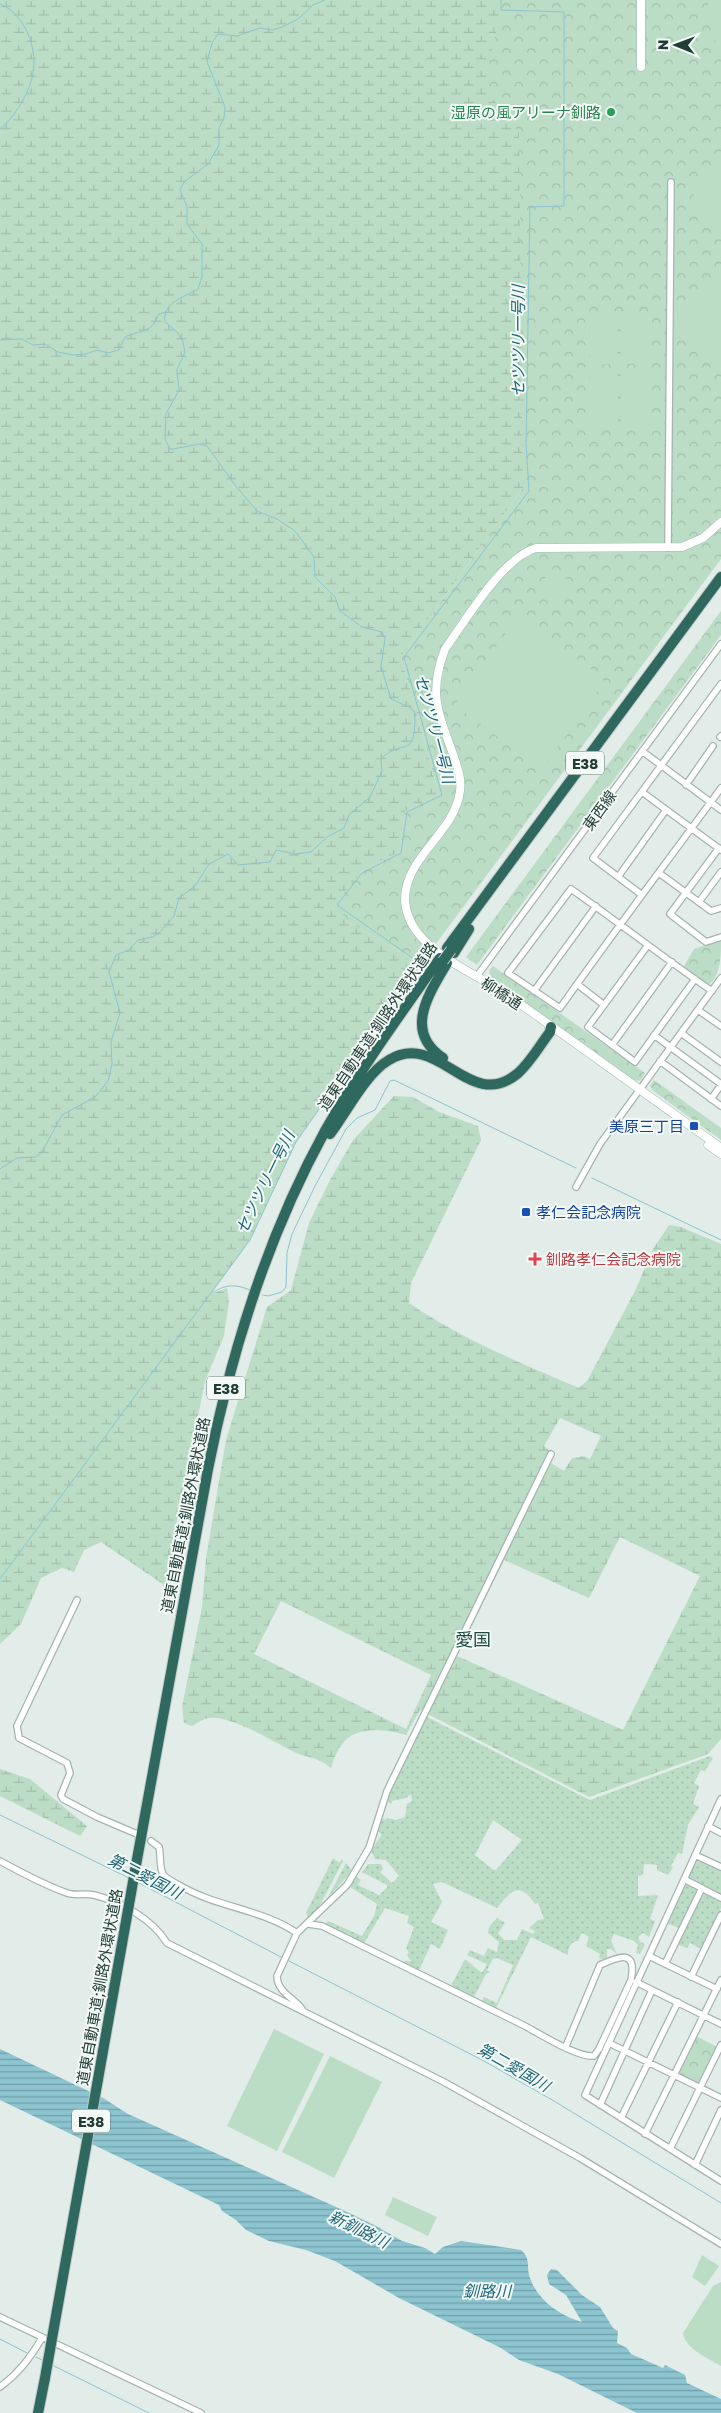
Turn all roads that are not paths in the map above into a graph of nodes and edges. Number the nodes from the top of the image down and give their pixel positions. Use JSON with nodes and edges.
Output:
{"nodes":[{"id":1,"x":641,"y":0,"type":"edge"},
{"id":2,"x":641,"y":67,"type":"dead end"},
{"id":3,"x":671,"y":182,"type":"dead end"},
{"id":4,"x":721,"y":522,"type":"edge"},
{"id":5,"x":668,"y":548,"type":"junction"},
{"id":6,"x":721,"y":577,"type":"edge"},
{"id":7,"x":721,"y":583,"type":"edge"},
{"id":8,"x":721,"y":644,"type":"edge"},
{"id":9,"x":721,"y":684,"type":"edge"},
{"id":10,"x":713,"y":746,"type":"dead end"},
{"id":11,"x":642,"y":751,"type":"junction"},
{"id":12,"x":661,"y":766,"type":"junction"},
{"id":13,"x":686,"y":785,"type":"junction"},
{"id":14,"x":721,"y":788,"type":"edge"},
{"id":15,"x":642,"y":792,"type":"junction"},
{"id":16,"x":711,"y":802,"type":"junction"},
{"id":17,"x":666,"y":810,"type":"junction"},
{"id":18,"x":721,"y":810,"type":"edge"},
{"id":19,"x":692,"y":829,"type":"junction"},
{"id":20,"x":720,"y":849,"type":"edge"},
{"id":21,"x":721,"y":872,"type":"edge"},
{"id":22,"x":659,"y":873,"type":"junction"},
{"id":23,"x":618,"y":877,"type":"junction"},
{"id":24,"x":686,"y":893,"type":"junction"},
{"id":25,"x":642,"y":895,"type":"junction"},
{"id":26,"x":699,"y":902,"type":"junction"},
{"id":27,"x":596,"y":906,"type":"junction"},
{"id":28,"x":721,"y":908,"type":"edge"},
{"id":29,"x":621,"y":925,"type":"junction"},
{"id":30,"x":721,"y":937,"type":"edge"},
{"id":31,"x":648,"y":945,"type":"junction"},
{"id":32,"x":451,"y":950,"type":"junction"},
{"id":33,"x":443,"y":961,"type":"junction"},
{"id":34,"x":672,"y":962,"type":"junction"},
{"id":35,"x":477,"y":976,"type":"junction"},
{"id":36,"x":721,"y":978,"type":"edge"},
{"id":37,"x":695,"y":980,"type":"junction"},
{"id":38,"x":577,"y":984,"type":"junction"},
{"id":39,"x":713,"y":988,"type":"junction"},
{"id":40,"x":534,"y":990,"type":"junction"},
{"id":41,"x":721,"y":990,"type":"edge"},
{"id":42,"x":604,"y":1005,"type":"junction"},
{"id":43,"x":698,"y":1010,"type":"junction"},
{"id":44,"x":721,"y":1026,"type":"edge"},
{"id":45,"x":549,"y":1029,"type":"junction"},
{"id":46,"x":681,"y":1033,"type":"junction"},
{"id":47,"x":654,"y":1035,"type":"junction"},
{"id":48,"x":612,"y":1045,"type":"junction"},
{"id":49,"x":670,"y":1047,"type":"junction"},
{"id":50,"x":660,"y":1062,"type":"junction"},
{"id":51,"x":721,"y":1062,"type":"edge"},
{"id":52,"x":721,"y":1085,"type":"edge"},
{"id":53,"x":638,"y":1092,"type":"junction"},
{"id":54,"x":710,"y":1099,"type":"junction"},
{"id":55,"x":721,"y":1106,"type":"edge"},
{"id":56,"x":330,"y":1135,"type":"junction"},
{"id":57,"x":721,"y":1148,"type":"edge"},
{"id":58,"x":721,"y":1154,"type":"edge"},
{"id":59,"x":576,"y":1187,"type":"dead end"},
{"id":60,"x":551,"y":1454,"type":"dead end"},
{"id":61,"x":77,"y":1600,"type":"dead end"},
{"id":62,"x":721,"y":1799,"type":"edge"},
{"id":63,"x":708,"y":1826,"type":"junction"},
{"id":64,"x":721,"y":1833,"type":"edge"},
{"id":65,"x":137,"y":1834,"type":"dead end"},
{"id":66,"x":151,"y":1841,"type":"dead end"},
{"id":67,"x":695,"y":1855,"type":"junction"},
{"id":68,"x":0,"y":1861,"type":"edge"},
{"id":69,"x":138,"y":1865,"type":"junction"},
{"id":70,"x":721,"y":1867,"type":"edge"},
{"id":71,"x":684,"y":1879,"type":"junction"},
{"id":72,"x":702,"y":1888,"type":"junction"},
{"id":73,"x":721,"y":1898,"type":"edge"},
{"id":74,"x":721,"y":1915,"type":"edge"},
{"id":75,"x":309,"y":1924,"type":"junction"},
{"id":76,"x":297,"y":1934,"type":"junction"},
{"id":77,"x":649,"y":1956,"type":"junction"},
{"id":78,"x":665,"y":1964,"type":"junction"},
{"id":79,"x":691,"y":1977,"type":"junction"},
{"id":80,"x":721,"y":1980,"type":"edge"},
{"id":81,"x":636,"y":1982,"type":"junction"},
{"id":82,"x":652,"y":1990,"type":"junction"},
{"id":83,"x":716,"y":1990,"type":"junction"},
{"id":84,"x":678,"y":2002,"type":"junction"},
{"id":85,"x":304,"y":2012,"type":"junction"},
{"id":86,"x":704,"y":2015,"type":"junction"},
{"id":87,"x":721,"y":2024,"type":"edge"},
{"id":88,"x":609,"y":2043,"type":"junction"},
{"id":89,"x":566,"y":2046,"type":"junction"},
{"id":90,"x":721,"y":2046,"type":"edge"},
{"id":91,"x":624,"y":2050,"type":"junction"},
{"id":92,"x":648,"y":2062,"type":"junction"},
{"id":93,"x":674,"y":2074,"type":"junction"},
{"id":94,"x":700,"y":2088,"type":"junction"},
{"id":95,"x":721,"y":2098,"type":"edge"},
{"id":96,"x":600,"y":2105,"type":"junction"},
{"id":97,"x":721,"y":2110,"type":"edge"},
{"id":98,"x":621,"y":2118,"type":"junction"},
{"id":99,"x":645,"y":2134,"type":"junction"},
{"id":100,"x":670,"y":2149,"type":"junction"},
{"id":101,"x":695,"y":2164,"type":"junction"},
{"id":102,"x":720,"y":2179,"type":"edge"},
{"id":103,"x":721,"y":2244,"type":"edge"},
{"id":104,"x":0,"y":2317,"type":"edge"},
{"id":105,"x":42,"y":2338,"type":"junction"},
{"id":106,"x":47,"y":2378,"type":"junction"},
{"id":107,"x":0,"y":2387,"type":"edge"},
{"id":108,"x":38,"y":2413,"type":"edge"},
{"id":109,"x":43,"y":2413,"type":"edge"},
{"id":110,"x":201,"y":2413,"type":"edge"}],
"edges":[{"from":1,"to":2,"type":"street"},
{"from":3,"to":5,"type":"street"},
{"from":4,"to":5,"type":"street","name":"柳橋通"},
{"from":5,"to":35,"type":"street","name":"柳橋通"},
{"from":6,"to":32,"type":"highway","name":"道東自動車道;釧路外環状道路","number":"E38"},
{"from":7,"to":32,"type":"highway","name":"道東自動車道;釧路外環状道路","number":"E38"},
{"from":8,"to":11,"type":"street","name":"東西線"},
{"from":9,"to":12,"type":"street"},
{"from":10,"to":13,"type":"street"},
{"from":11,"to":12,"type":"street"},
{"from":11,"to":35,"type":"street","name":"東西線"},
{"from":12,"to":13,"type":"street"},
{"from":12,"to":15,"type":"street"},
{"from":13,"to":16,"type":"street"},
{"from":14,"to":16,"type":"street"},
{"from":15,"to":17,"type":"street"},
{"from":15,"to":23,"type":"street"},
{"from":16,"to":18,"type":"street"},
{"from":16,"to":19,"type":"street"},
{"from":17,"to":19,"type":"street"},
{"from":17,"to":23,"type":"street"},
{"from":19,"to":20,"type":"street"},
{"from":19,"to":22,"type":"street"},
{"from":20,"to":24,"type":"street"},
{"from":21,"to":26,"type":"street"},
{"from":22,"to":24,"type":"street"},
{"from":22,"to":25,"type":"street"},
{"from":23,"to":25,"type":"street"},
{"from":24,"to":26,"type":"street"},
{"from":24,"to":30,"type":"street"},
{"from":25,"to":29,"type":"street"},
{"from":26,"to":28,"type":"street"},
{"from":27,"to":29,"type":"street"},
{"from":27,"to":40,"type":"street"},
{"from":27,"to":40,"type":"street"},
{"from":29,"to":31,"type":"street"},
{"from":29,"to":38,"type":"street"},
{"from":31,"to":34,"type":"street"},
{"from":31,"to":42,"type":"street"},
{"from":32,"to":33,"type":"highway","name":"道東自動車道;釧路外環状道路","number":"E38","bridge":true},
{"from":33,"to":45,"type":"highway"},
{"from":33,"to":56,"type":"highway","name":"道東自動車道;釧路外環状道路","number":"E38"},
{"from":33,"to":69,"type":"highway","name":"道東自動車道;釧路外環状道路","number":"E38"},
{"from":34,"to":37,"type":"street"},
{"from":34,"to":48,"type":"street"},
{"from":35,"to":45,"type":"street","name":"柳橋通"},
{"from":36,"to":39,"type":"street"},
{"from":37,"to":39,"type":"street"},
{"from":37,"to":47,"type":"street"},
{"from":38,"to":40,"type":"street"},
{"from":38,"to":42,"type":"street"},
{"from":39,"to":41,"type":"street"},
{"from":39,"to":43,"type":"street"},
{"from":42,"to":48,"type":"street"},
{"from":43,"to":44,"type":"street"},
{"from":43,"to":46,"type":"street"},
{"from":45,"to":53,"type":"street","name":"柳橋通"},
{"from":45,"to":56,"type":"highway"},
{"from":46,"to":49,"type":"street"},
{"from":46,"to":51,"type":"street"},
{"from":47,"to":48,"type":"street"},
{"from":47,"to":49,"type":"street"},
{"from":49,"to":50,"type":"street"},
{"from":49,"to":52,"type":"street"},
{"from":50,"to":53,"type":"street"},
{"from":50,"to":54,"type":"street"},
{"from":52,"to":54,"type":"street"},
{"from":53,"to":57,"type":"street","name":"柳橋通"},
{"from":53,"to":58,"type":"street","name":"柳橋通"},
{"from":53,"to":59,"type":"street"},
{"from":54,"to":55,"type":"street"},
{"from":56,"to":69,"type":"highway","name":"道東自動車道;釧路外環状道路","number":"E38"},
{"from":60,"to":75,"type":"street"},
{"from":61,"to":65,"type":"street"},
{"from":62,"to":63,"type":"street"},
{"from":63,"to":64,"type":"street"},
{"from":63,"to":67,"type":"street"},
{"from":66,"to":76,"type":"street"},
{"from":67,"to":70,"type":"street"},
{"from":67,"to":71,"type":"street"},
{"from":68,"to":85,"type":"street"},
{"from":69,"to":106,"type":"highway","name":"道東自動車道;釧路外環状道路","number":"E38","bridge":true},
{"from":71,"to":72,"type":"street"},
{"from":71,"to":77,"type":"street"},
{"from":72,"to":73,"type":"street"},
{"from":72,"to":78,"type":"street"},
{"from":74,"to":79,"type":"street"},
{"from":75,"to":76,"type":"street"},
{"from":75,"to":89,"type":"street"},
{"from":76,"to":85,"type":"street"},
{"from":77,"to":78,"type":"street"},
{"from":77,"to":81,"type":"street"},
{"from":78,"to":79,"type":"street"},
{"from":79,"to":83,"type":"street"},
{"from":80,"to":83,"type":"street"},
{"from":81,"to":82,"type":"street"},
{"from":81,"to":88,"type":"street"},
{"from":82,"to":84,"type":"street"},
{"from":82,"to":91,"type":"street"},
{"from":83,"to":86,"type":"street"},
{"from":84,"to":86,"type":"street"},
{"from":84,"to":92,"type":"street"},
{"from":85,"to":103,"type":"street"},
{"from":86,"to":87,"type":"street"},
{"from":86,"to":93,"type":"street"},
{"from":88,"to":91,"type":"street"},
{"from":88,"to":96,"type":"street"},
{"from":89,"to":89,"type":"street"},
{"from":90,"to":94,"type":"street"},
{"from":91,"to":92,"type":"street"},
{"from":91,"to":96,"type":"street"},
{"from":92,"to":93,"type":"street"},
{"from":92,"to":98,"type":"street"},
{"from":93,"to":94,"type":"street"},
{"from":93,"to":99,"type":"street"},
{"from":94,"to":95,"type":"street"},
{"from":94,"to":100,"type":"street"},
{"from":96,"to":98,"type":"street"},
{"from":97,"to":101,"type":"street"},
{"from":98,"to":99,"type":"street"},
{"from":99,"to":100,"type":"street"},
{"from":100,"to":101,"type":"street"},
{"from":101,"to":102,"type":"street"},
{"from":104,"to":105,"type":"street"},
{"from":105,"to":107,"type":"street"},
{"from":105,"to":110,"type":"street"},
{"from":106,"to":108,"type":"highway","name":"道東自動車道;釧路外環状道路","number":"E38"},
{"from":106,"to":109,"type":"highway","name":"道東自動車道;釧路外環状道路","number":"E38"}]}
